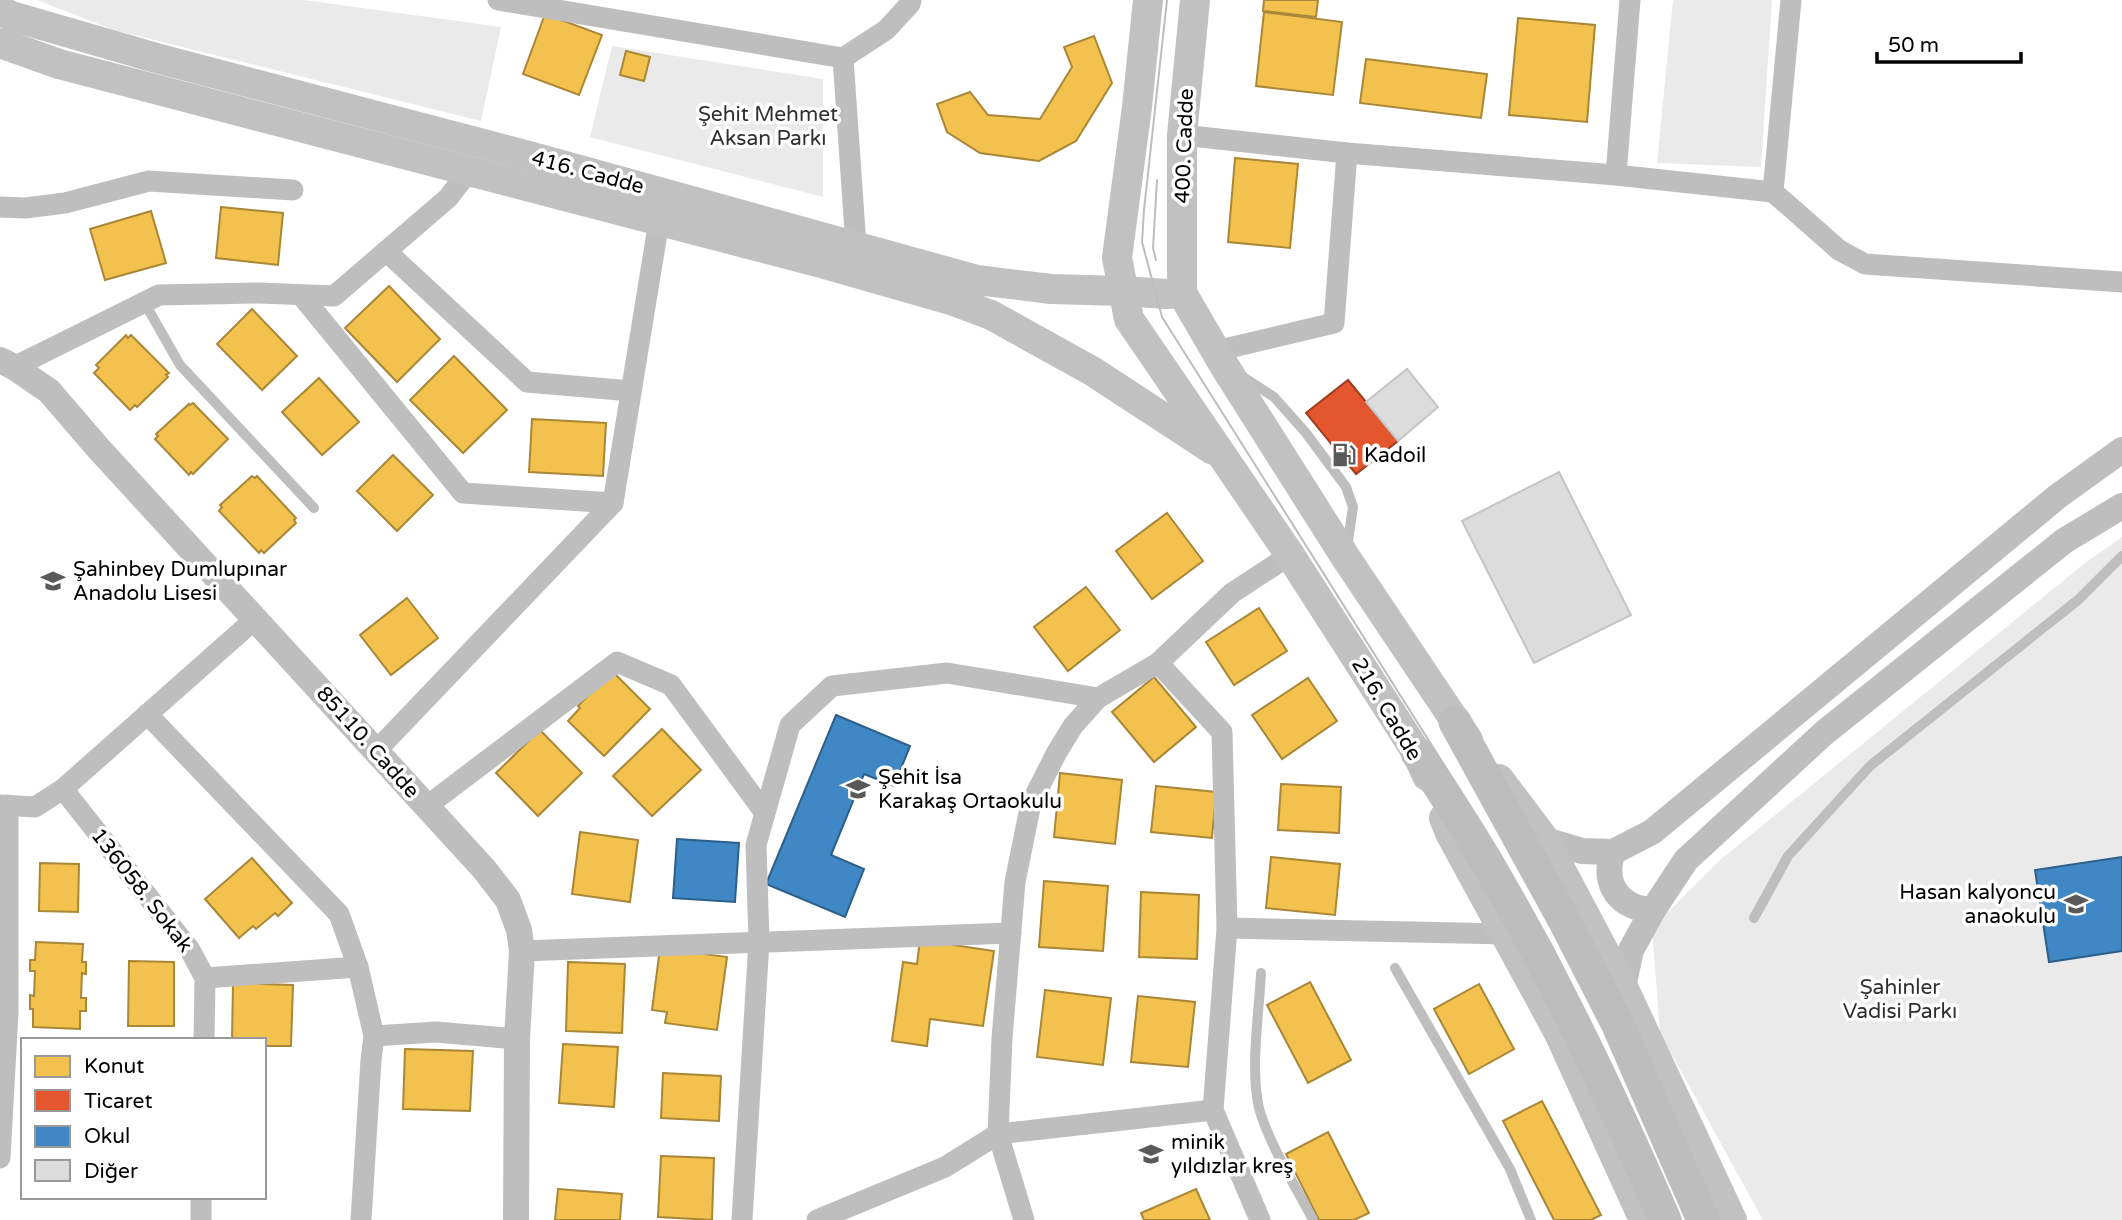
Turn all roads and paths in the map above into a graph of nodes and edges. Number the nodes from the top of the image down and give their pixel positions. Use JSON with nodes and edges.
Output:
{"nodes":[{"id":1,"x":499,"y":0,"type":"edge"},
{"id":2,"x":911,"y":0,"type":"edge"},
{"id":3,"x":1148,"y":0,"type":"edge"},
{"id":4,"x":1195,"y":0,"type":"edge"},
{"id":5,"x":1630,"y":0,"type":"edge"},
{"id":6,"x":1791,"y":0,"type":"edge"},
{"id":7,"x":0,"y":10,"type":"edge"},
{"id":8,"x":0,"y":43,"type":"edge"},
{"id":9,"x":843,"y":58,"type":"junction"},
{"id":10,"x":1182,"y":135,"type":"junction"},
{"id":11,"x":1348,"y":153,"type":"junction"},
{"id":12,"x":470,"y":171,"type":"junction"},
{"id":13,"x":1616,"y":175,"type":"junction"},
{"id":14,"x":293,"y":190,"type":"dead end"},
{"id":15,"x":1773,"y":192,"type":"junction"},
{"id":16,"x":0,"y":207,"type":"edge"},
{"id":17,"x":659,"y":221,"type":"junction"},
{"id":18,"x":856,"y":246,"type":"junction"},
{"id":19,"x":1118,"y":250,"type":"junction"},
{"id":20,"x":386,"y":251,"type":"junction"},
{"id":21,"x":2122,"y":282,"type":"edge"},
{"id":22,"x":1051,"y":289,"type":"junction"},
{"id":23,"x":1124,"y":291,"type":"junction"},
{"id":24,"x":1182,"y":293,"type":"junction"},
{"id":25,"x":301,"y":295,"type":"junction"},
{"id":26,"x":144,"y":302,"type":"junction"},
{"id":27,"x":1221,"y":359,"type":"junction"},
{"id":28,"x":7,"y":363,"type":"edge"},
{"id":29,"x":631,"y":391,"type":"junction"},
{"id":30,"x":2122,"y":450,"type":"edge"},
{"id":31,"x":1222,"y":455,"type":"junction"},
{"id":32,"x":613,"y":503,"type":"junction"},
{"id":33,"x":2122,"y":506,"type":"edge"},
{"id":34,"x":314,"y":508,"type":"dead end"},
{"id":35,"x":1290,"y":555,"type":"junction"},
{"id":36,"x":2122,"y":555,"type":"edge"},
{"id":37,"x":255,"y":619,"type":"junction"},
{"id":38,"x":1158,"y":663,"type":"junction"},
{"id":39,"x":1098,"y":698,"type":"junction"},
{"id":40,"x":147,"y":714,"type":"junction"},
{"id":41,"x":1455,"y":722,"type":"junction"},
{"id":42,"x":376,"y":751,"type":"junction"},
{"id":43,"x":1417,"y":753,"type":"junction"},
{"id":44,"x":63,"y":789,"type":"junction"},
{"id":45,"x":4,"y":805,"type":"edge"},
{"id":46,"x":427,"y":806,"type":"junction"},
{"id":47,"x":765,"y":813,"type":"junction"},
{"id":48,"x":1545,"y":840,"type":"junction"},
{"id":49,"x":1614,"y":852,"type":"junction"},
{"id":50,"x":1653,"y":910,"type":"junction"},
{"id":51,"x":1754,"y":918,"type":"dead end"},
{"id":52,"x":1227,"y":928,"type":"junction"},
{"id":53,"x":1011,"y":933,"type":"junction"},
{"id":54,"x":1507,"y":934,"type":"junction"},
{"id":55,"x":760,"y":941,"type":"junction"},
{"id":56,"x":522,"y":951,"type":"junction"},
{"id":57,"x":358,"y":967,"type":"junction"},
{"id":58,"x":1395,"y":968,"type":"dead end"},
{"id":59,"x":1261,"y":973,"type":"dead end"},
{"id":60,"x":205,"y":978,"type":"junction"},
{"id":61,"x":1623,"y":987,"type":"junction"},
{"id":62,"x":374,"y":1036,"type":"junction"},
{"id":63,"x":204,"y":1038,"type":"edge"},
{"id":64,"x":517,"y":1039,"type":"junction"},
{"id":65,"x":1213,"y":1111,"type":"junction"},
{"id":66,"x":998,"y":1134,"type":"junction"},
{"id":67,"x":0,"y":1158,"type":"edge"},
{"id":68,"x":201,"y":1199,"type":"edge"},
{"id":69,"x":363,"y":1217,"type":"edge"},
{"id":70,"x":201,"y":1220,"type":"edge"},
{"id":71,"x":516,"y":1220,"type":"edge"},
{"id":72,"x":741,"y":1220,"type":"edge"},
{"id":73,"x":817,"y":1220,"type":"edge"},
{"id":74,"x":1024,"y":1220,"type":"edge"},
{"id":75,"x":1260,"y":1220,"type":"edge"},
{"id":76,"x":1313,"y":1220,"type":"edge"},
{"id":77,"x":1531,"y":1220,"type":"edge"},
{"id":78,"x":1644,"y":1220,"type":"edge"},
{"id":79,"x":1665,"y":1220,"type":"edge"},
{"id":80,"x":1703,"y":1220,"type":"edge"},
{"id":81,"x":1732,"y":1220,"type":"edge"}],
"edges":[{"from":1,"to":9,"type":"street"},
{"from":2,"to":9,"type":"street"},
{"from":3,"to":19,"type":"main road"},
{"from":4,"to":10,"type":"main road","name":"400. Cadde"},
{"from":5,"to":13,"type":"street"},
{"from":6,"to":15,"type":"street"},
{"from":7,"to":18,"type":"main road","name":"416. Cadde"},
{"from":8,"to":12,"type":"main road"},
{"from":9,"to":18,"type":"street"},
{"from":10,"to":11,"type":"street"},
{"from":10,"to":24,"type":"main road","name":"400. Cadde"},
{"from":11,"to":13,"type":"street"},
{"from":11,"to":27,"type":"street"},
{"from":12,"to":17,"type":"main road"},
{"from":12,"to":20,"type":"street"},
{"from":13,"to":15,"type":"street"},
{"from":14,"to":16,"type":"street"},
{"from":15,"to":21,"type":"street"},
{"from":17,"to":29,"type":"street"},
{"from":17,"to":31,"type":"main road"},
{"from":18,"to":22,"type":"main road","name":"416. Cadde"},
{"from":19,"to":22,"type":"main road"},
{"from":19,"to":23,"type":"main road","name":"216. Cadde"},
{"from":20,"to":25,"type":"street"},
{"from":20,"to":29,"type":"street"},
{"from":22,"to":23,"type":"main road","name":"416. Cadde"},
{"from":23,"to":24,"type":"main road","name":"416. Cadde"},
{"from":23,"to":31,"type":"main road","name":"216. Cadde"},
{"from":24,"to":27,"type":"main road"},
{"from":25,"to":26,"type":"street"},
{"from":25,"to":32,"type":"street"},
{"from":26,"to":28,"type":"street"},
{"from":26,"to":34,"type":"lane"},
{"from":27,"to":41,"type":"main road"},
{"from":28,"to":37,"type":"street","name":"85110. Cadde"},
{"from":29,"to":32,"type":"street"},
{"from":30,"to":49,"type":"street"},
{"from":31,"to":35,"type":"main road","name":"216. Cadde"},
{"from":32,"to":42,"type":"street"},
{"from":33,"to":50,"type":"street"},
{"from":35,"to":38,"type":"street"},
{"from":35,"to":43,"type":"main road","name":"216. Cadde"},
{"from":36,"to":51,"type":"lane"},
{"from":37,"to":40,"type":"street"},
{"from":37,"to":42,"type":"street","name":"85110. Cadde"},
{"from":38,"to":39,"type":"street"},
{"from":38,"to":52,"type":"street"},
{"from":39,"to":47,"type":"street"},
{"from":39,"to":53,"type":"street"},
{"from":40,"to":44,"type":"street"},
{"from":40,"to":57,"type":"street"},
{"from":41,"to":48,"type":"main road"},
{"from":41,"to":80,"type":"main road"},
{"from":42,"to":46,"type":"street","name":"85110. Cadde"},
{"from":43,"to":54,"type":"main road","name":"216. Cadde"},
{"from":43,"to":79,"type":"main road"},
{"from":44,"to":45,"type":"street"},
{"from":44,"to":60,"type":"street","name":"136058. Sokak"},
{"from":45,"to":67,"type":"street"},
{"from":46,"to":47,"type":"street"},
{"from":46,"to":56,"type":"street","name":"85110. Cadde"},
{"from":47,"to":55,"type":"street"},
{"from":48,"to":49,"type":"street"},
{"from":48,"to":61,"type":"main road"},
{"from":49,"to":50,"type":"street"},
{"from":50,"to":61,"type":"street"},
{"from":52,"to":54,"type":"street"},
{"from":52,"to":65,"type":"street"},
{"from":53,"to":55,"type":"street"},
{"from":53,"to":66,"type":"street"},
{"from":54,"to":78,"type":"main road","name":"216. Cadde"},
{"from":55,"to":56,"type":"street"},
{"from":55,"to":72,"type":"street"},
{"from":56,"to":64,"type":"street","name":"85110. Cadde"},
{"from":57,"to":60,"type":"street"},
{"from":57,"to":62,"type":"street"},
{"from":58,"to":77,"type":"lane"},
{"from":59,"to":76,"type":"lane"},
{"from":60,"to":63,"type":"street"},
{"from":61,"to":81,"type":"main road"},
{"from":62,"to":64,"type":"street"},
{"from":62,"to":69,"type":"street"},
{"from":64,"to":71,"type":"street","name":"85110. Cadde"},
{"from":65,"to":66,"type":"street"},
{"from":65,"to":75,"type":"street"},
{"from":66,"to":73,"type":"street"},
{"from":66,"to":74,"type":"street"},
{"from":68,"to":70,"type":"street"}]}
